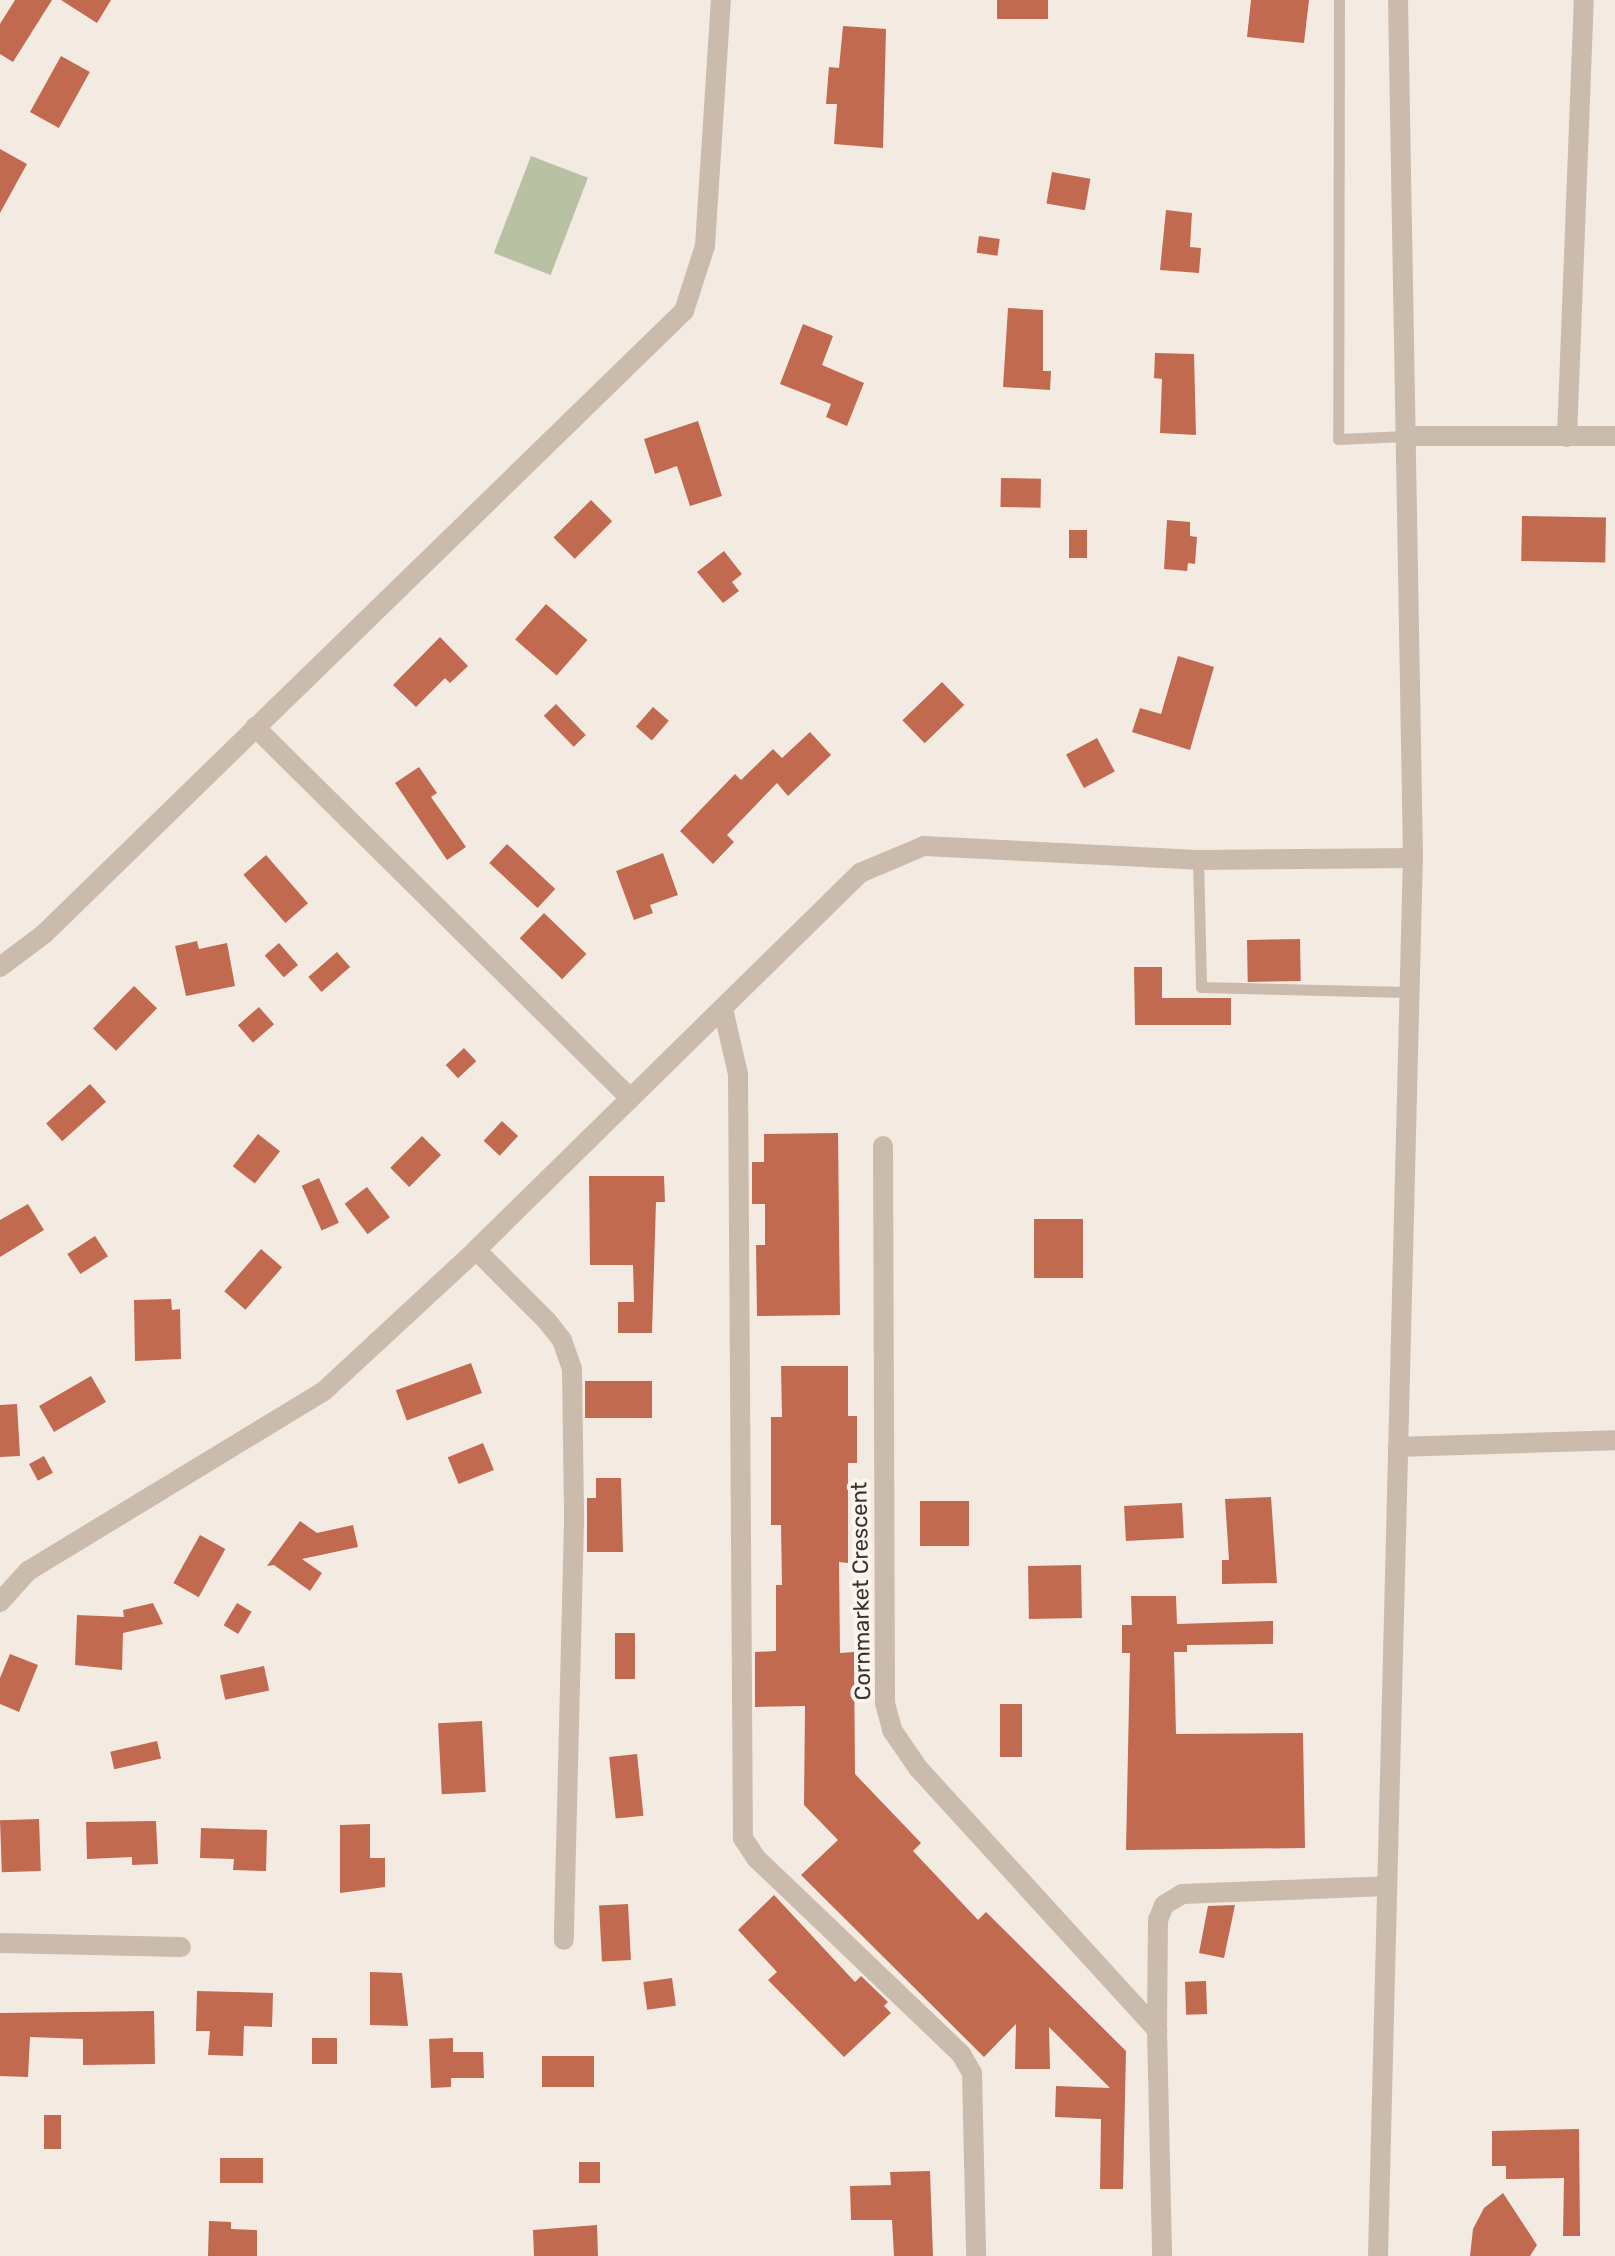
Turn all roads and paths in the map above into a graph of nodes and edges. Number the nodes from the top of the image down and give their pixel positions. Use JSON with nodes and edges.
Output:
{"nodes":[{"id":1,"x":721,"y":0,"type":"edge"},
{"id":2,"x":1339,"y":0,"type":"edge"},
{"id":3,"x":1398,"y":0,"type":"edge"},
{"id":4,"x":1584,"y":0,"type":"edge"},
{"id":5,"x":1405,"y":436,"type":"junction"},
{"id":6,"x":1615,"y":436,"type":"edge"},
{"id":7,"x":1567,"y":437,"type":"junction"},
{"id":8,"x":255,"y":727,"type":"junction"},
{"id":9,"x":1413,"y":858,"type":"junction"},
{"id":10,"x":1198,"y":860,"type":"junction"},
{"id":11,"x":0,"y":967,"type":"edge"},
{"id":12,"x":1407,"y":992,"type":"junction"},
{"id":13,"x":723,"y":1009,"type":"junction"},
{"id":14,"x":630,"y":1098,"type":"junction"},
{"id":15,"x":883,"y":1146,"type":"dead end"},
{"id":16,"x":476,"y":1250,"type":"junction"},
{"id":17,"x":1615,"y":1440,"type":"edge"},
{"id":18,"x":1398,"y":1447,"type":"junction"},
{"id":19,"x":0,"y":1602,"type":"edge"},
{"id":20,"x":1387,"y":1886,"type":"junction"},
{"id":21,"x":564,"y":1940,"type":"dead end"},
{"id":22,"x":0,"y":1943,"type":"edge"},
{"id":23,"x":181,"y":1947,"type":"dead end"},
{"id":24,"x":1157,"y":2030,"type":"junction"},
{"id":25,"x":976,"y":2256,"type":"edge"},
{"id":26,"x":1162,"y":2256,"type":"edge"},
{"id":27,"x":1378,"y":2256,"type":"edge"}],
"edges":[{"from":1,"to":8,"type":"street"},
{"from":2,"to":5,"type":"lane"},
{"from":3,"to":5,"type":"street"},
{"from":4,"to":7,"type":"street"},
{"from":5,"to":7,"type":"street"},
{"from":5,"to":9,"type":"street"},
{"from":6,"to":7,"type":"street"},
{"from":8,"to":11,"type":"street"},
{"from":8,"to":14,"type":"street"},
{"from":9,"to":10,"type":"street"},
{"from":9,"to":12,"type":"street"},
{"from":10,"to":12,"type":"lane"},
{"from":10,"to":13,"type":"street"},
{"from":12,"to":18,"type":"street"},
{"from":13,"to":14,"type":"street"},
{"from":13,"to":25,"type":"street"},
{"from":14,"to":16,"type":"street"},
{"from":15,"to":24,"type":"street","name":"Cornmarket Crescent"},
{"from":16,"to":19,"type":"street"},
{"from":16,"to":21,"type":"street"},
{"from":17,"to":18,"type":"street"},
{"from":18,"to":20,"type":"street"},
{"from":20,"to":24,"type":"street"},
{"from":20,"to":27,"type":"street"},
{"from":22,"to":23,"type":"street"},
{"from":24,"to":26,"type":"street"}]}
